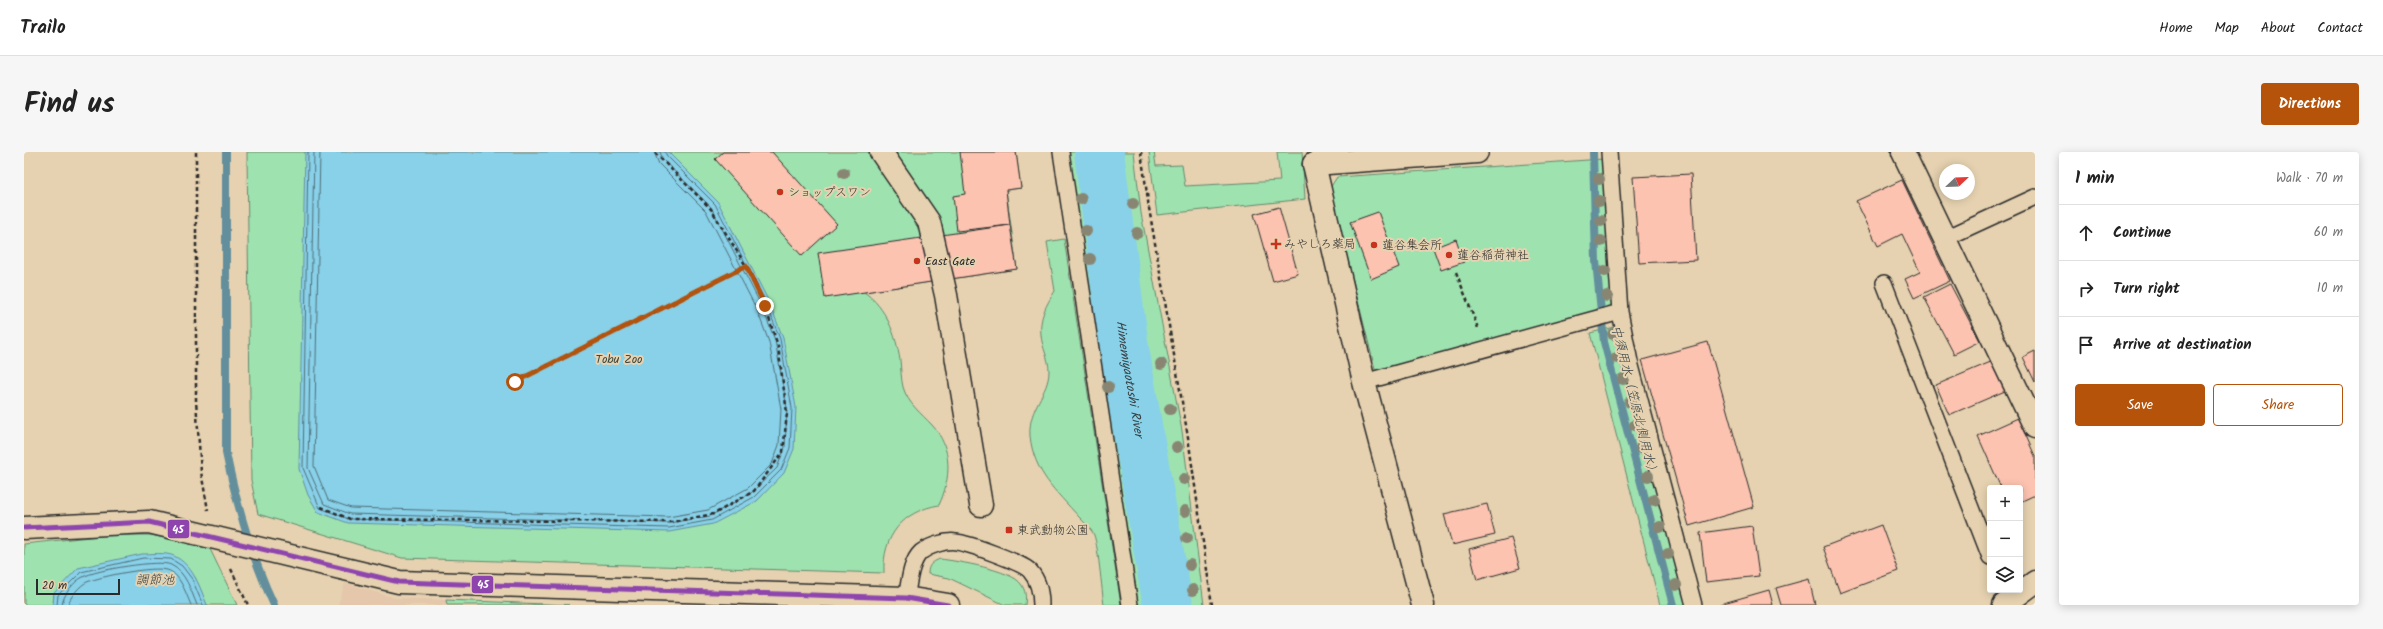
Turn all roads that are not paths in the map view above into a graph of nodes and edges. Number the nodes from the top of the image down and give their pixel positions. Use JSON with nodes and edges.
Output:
{"nodes":[{"id":1,"x":881,"y":152,"type":"edge"},
{"id":2,"x":1061,"y":152,"type":"edge"},
{"id":3,"x":1477,"y":152,"type":"edge"},
{"id":4,"x":1609,"y":152,"type":"edge"},
{"id":5,"x":1903,"y":152,"type":"edge"},
{"id":6,"x":1314,"y":156,"type":"edge"},
{"id":7,"x":2035,"y":197,"type":"edge"},
{"id":8,"x":1946,"y":238,"type":"junction"},
{"id":9,"x":1884,"y":283,"type":"dead end"},
{"id":10,"x":1620,"y":312,"type":"junction"},
{"id":11,"x":1364,"y":382,"type":"junction"},
{"id":12,"x":2035,"y":427,"type":"edge"},
{"id":13,"x":981,"y":505,"type":"dead end"},
{"id":14,"x":24,"y":528,"type":"edge"},
{"id":15,"x":1987,"y":549,"type":"edge"},
{"id":16,"x":2035,"y":582,"type":"edge"},
{"id":17,"x":906,"y":598,"type":"junction"},
{"id":18,"x":2005,"y":599,"type":"edge"},
{"id":19,"x":948,"y":605,"type":"edge"},
{"id":20,"x":1041,"y":605,"type":"edge"},
{"id":21,"x":1130,"y":605,"type":"edge"},
{"id":22,"x":1423,"y":605,"type":"edge"},
{"id":23,"x":1694,"y":605,"type":"edge"}],
"edges":[{"from":1,"to":13,"type":"street"},
{"from":2,"to":21,"type":"lane"},
{"from":3,"to":6,"type":"street"},
{"from":4,"to":10,"type":"lane"},
{"from":5,"to":8,"type":"street"},
{"from":6,"to":11,"type":"street"},
{"from":7,"to":8,"type":"lane"},
{"from":8,"to":12,"type":"street"},
{"from":9,"to":15,"type":"lane"},
{"from":10,"to":11,"type":"lane"},
{"from":10,"to":23,"type":"lane"},
{"from":11,"to":22,"type":"street"},
{"from":14,"to":17,"type":"street"},
{"from":16,"to":18,"type":"street"},
{"from":17,"to":19,"type":"street"},
{"from":17,"to":20,"type":"lane"}]}
